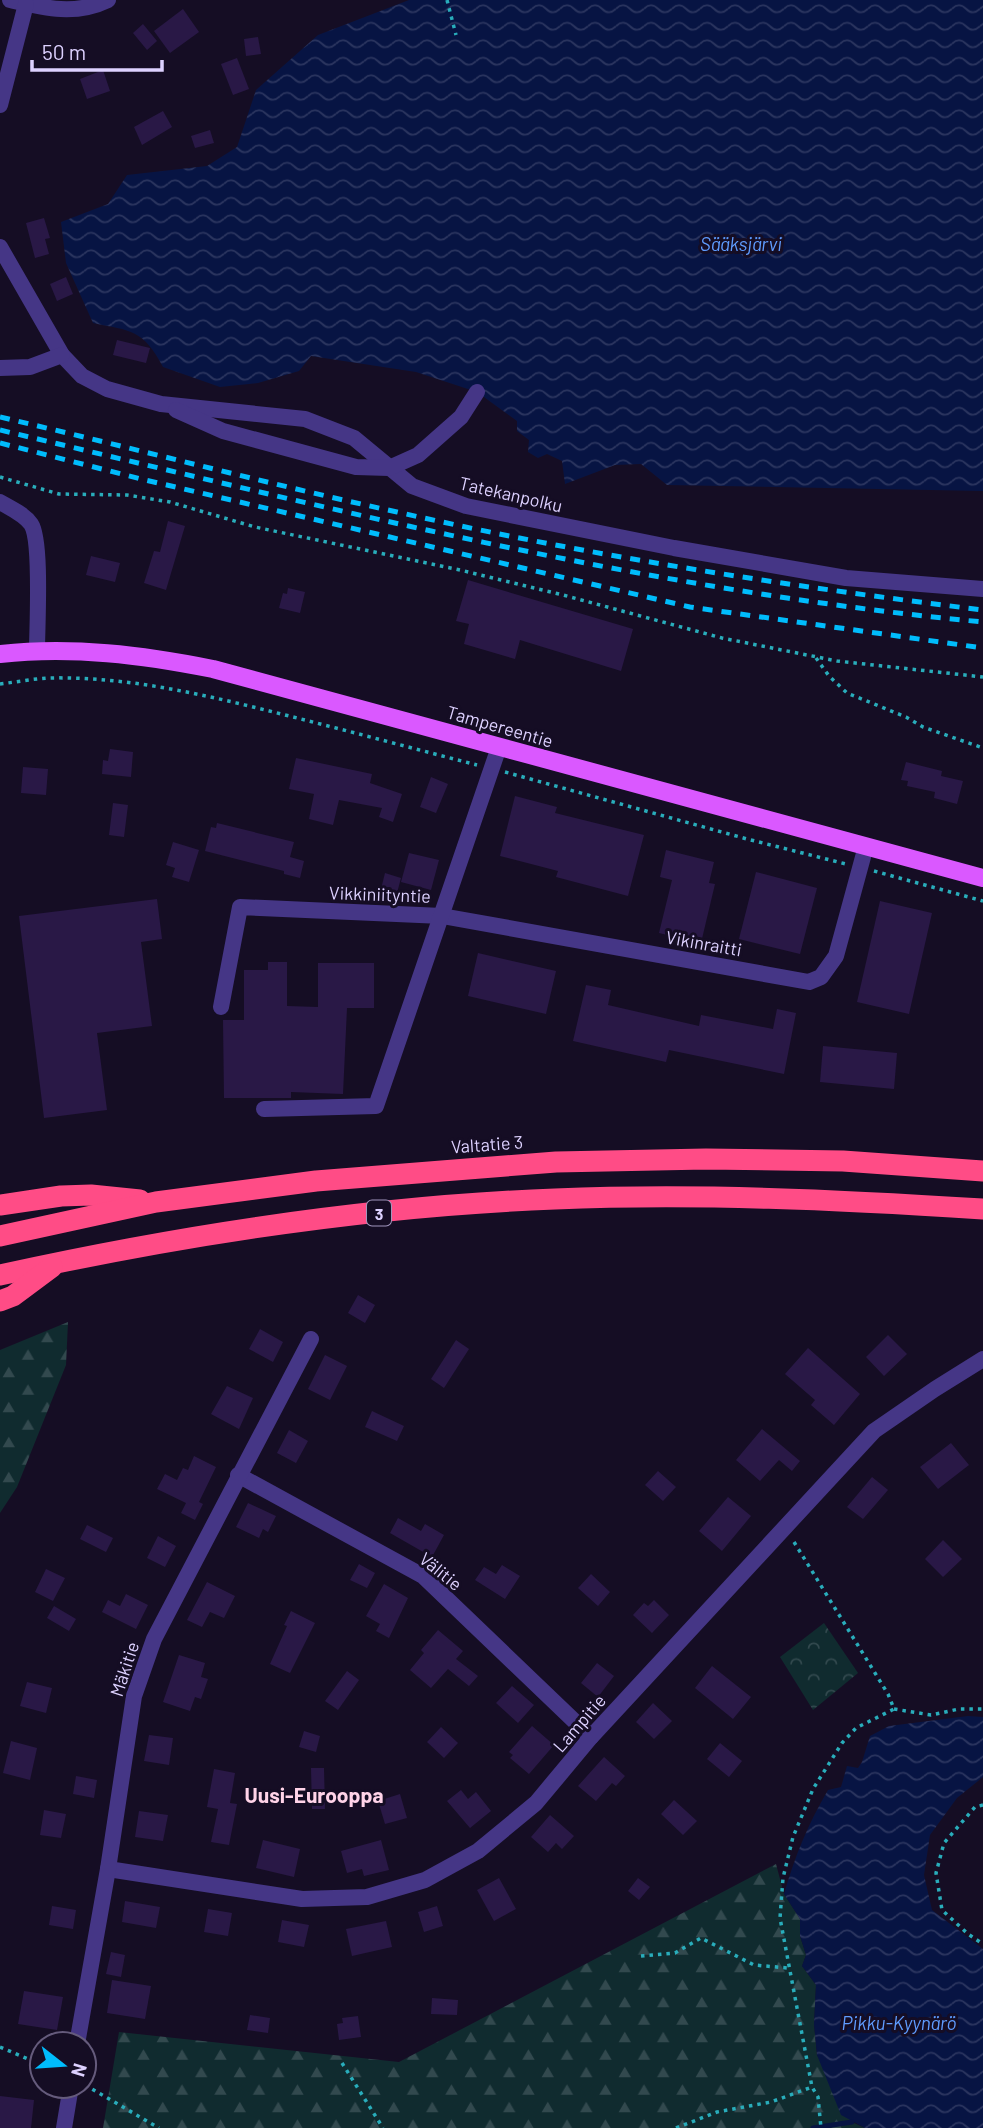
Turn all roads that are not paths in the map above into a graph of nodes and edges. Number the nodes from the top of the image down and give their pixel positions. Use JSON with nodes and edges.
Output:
{"nodes":[{"id":1,"x":108,"y":0,"type":"edge"},
{"id":2,"x":18,"y":2,"type":"edge"},
{"id":3,"x":0,"y":105,"type":"edge"},
{"id":4,"x":0,"y":247,"type":"edge"},
{"id":5,"x":62,"y":355,"type":"junction"},
{"id":6,"x":0,"y":368,"type":"edge"},
{"id":7,"x":477,"y":392,"type":"dead end"},
{"id":8,"x":161,"y":404,"type":"junction"},
{"id":9,"x":389,"y":468,"type":"junction"},
{"id":10,"x":0,"y":502,"type":"edge"},
{"id":11,"x":983,"y":589,"type":"edge"},
{"id":12,"x":37,"y":650,"type":"junction"},
{"id":13,"x":0,"y":653,"type":"edge"},
{"id":14,"x":499,"y":747,"type":"junction"},
{"id":15,"x":866,"y":846,"type":"junction"},
{"id":16,"x":983,"y":878,"type":"edge"},
{"id":17,"x":442,"y":916,"type":"junction"},
{"id":18,"x":221,"y":1007,"type":"dead end"},
{"id":19,"x":264,"y":1109,"type":"dead end"},
{"id":20,"x":983,"y":1171,"type":"edge"},
{"id":21,"x":156,"y":1202,"type":"junction"},
{"id":22,"x":0,"y":1205,"type":"edge"},
{"id":23,"x":983,"y":1209,"type":"edge"},
{"id":24,"x":0,"y":1236,"type":"edge"},
{"id":25,"x":59,"y":1262,"type":"junction"},
{"id":26,"x":0,"y":1275,"type":"edge"},
{"id":27,"x":0,"y":1301,"type":"edge"},
{"id":28,"x":311,"y":1339,"type":"dead end"},
{"id":29,"x":983,"y":1359,"type":"edge"},
{"id":30,"x":238,"y":1475,"type":"junction"},
{"id":31,"x":590,"y":1737,"type":"junction"},
{"id":32,"x":108,"y":1869,"type":"junction"},
{"id":33,"x":80,"y":2030,"type":"edge"},
{"id":34,"x":69,"y":2100,"type":"edge"},
{"id":35,"x":64,"y":2128,"type":"edge"}],
"edges":[{"from":1,"to":2,"type":"street"},
{"from":2,"to":3,"type":"street"},
{"from":4,"to":5,"type":"street","name":"Tatekanpolku"},
{"from":5,"to":6,"type":"street"},
{"from":5,"to":8,"type":"street","name":"Tatekanpolku"},
{"from":7,"to":9,"type":"street"},
{"from":8,"to":9,"type":"street"},
{"from":8,"to":9,"type":"street","name":"Tatekanpolku"},
{"from":9,"to":11,"type":"street","name":"Tatekanpolku"},
{"from":10,"to":12,"type":"street"},
{"from":12,"to":13,"type":"main road","name":"Tampereentie"},
{"from":12,"to":14,"type":"main road","name":"Tampereentie"},
{"from":14,"to":15,"type":"main road","name":"Tampereentie"},
{"from":14,"to":17,"type":"street","name":"Vikkiniityntie"},
{"from":15,"to":16,"type":"main road","name":"Tampereentie"},
{"from":15,"to":17,"type":"street","name":"Vikinraitti"},
{"from":17,"to":18,"type":"street","name":"Vikkiniityntie"},
{"from":17,"to":19,"type":"street"},
{"from":20,"to":21,"type":"highway","name":"Valtatie 3","number":"3"},
{"from":21,"to":22,"type":"highway"},
{"from":21,"to":24,"type":"highway","name":"Valtatie 3","number":"3"},
{"from":23,"to":25,"type":"highway","number":"3"},
{"from":25,"to":26,"type":"highway","number":"3"},
{"from":25,"to":27,"type":"highway"},
{"from":28,"to":30,"type":"street","name":"Mäkitie"},
{"from":29,"to":31,"type":"street","name":"Lampitie"},
{"from":30,"to":31,"type":"street","name":"Välitie"},
{"from":30,"to":32,"type":"street","name":"Mäkitie"},
{"from":31,"to":32,"type":"street","name":"Lampitie"},
{"from":32,"to":33,"type":"street","name":"Mäkitie"},
{"from":34,"to":35,"type":"street"}]}
